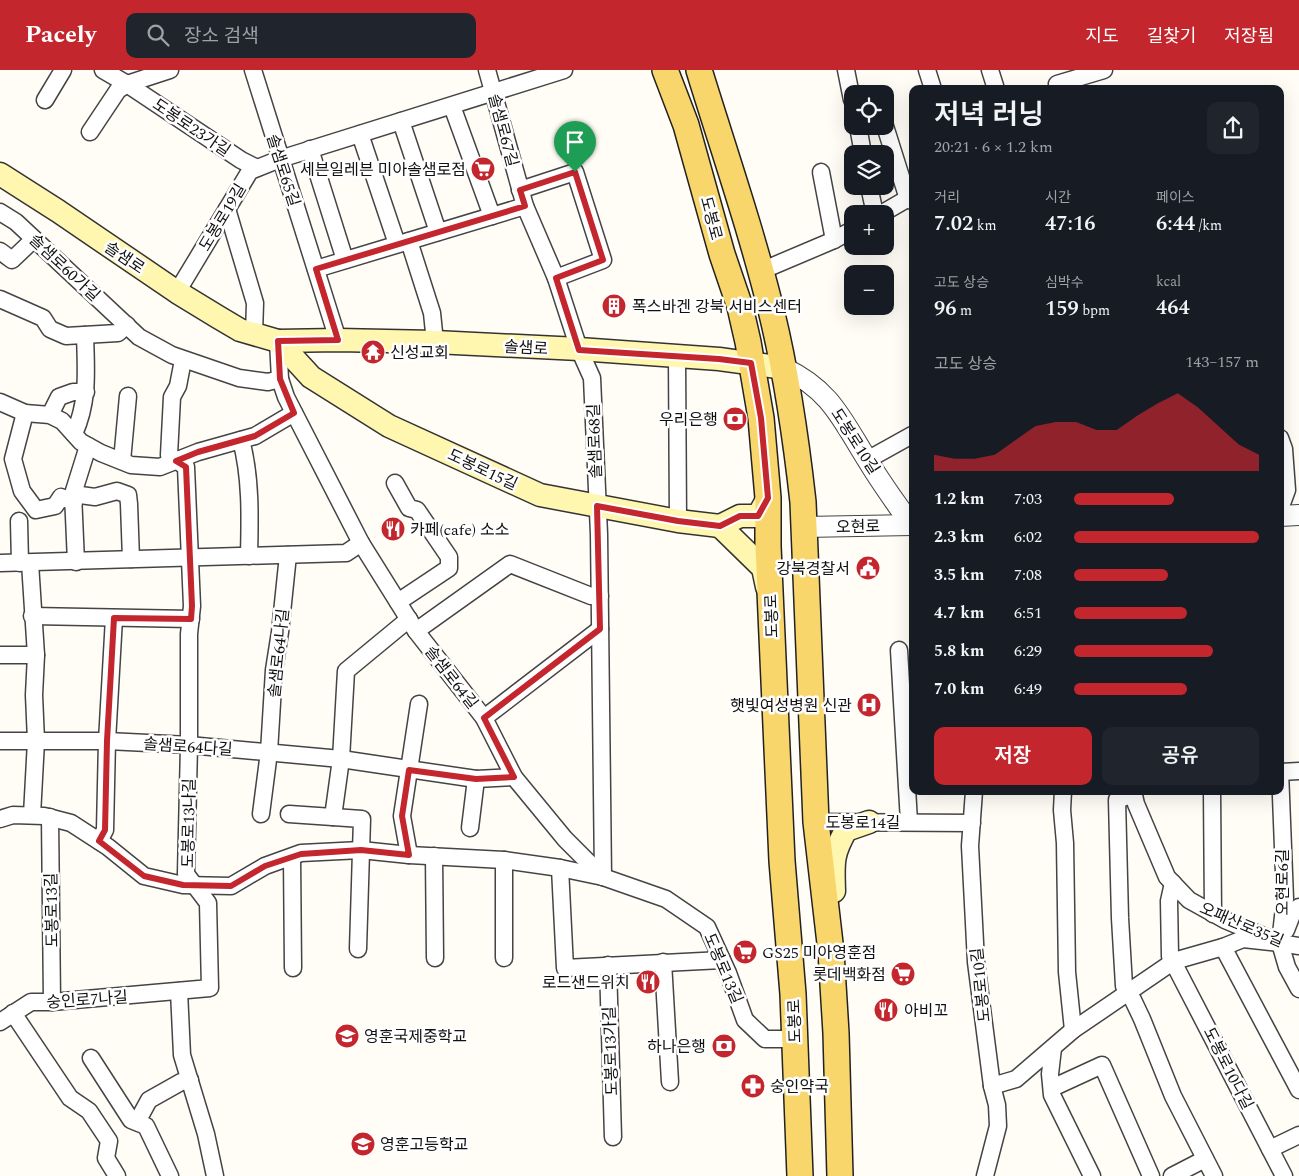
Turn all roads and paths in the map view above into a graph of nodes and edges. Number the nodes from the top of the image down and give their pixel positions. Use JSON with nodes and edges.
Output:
{"nodes":[{"id":1,"x":63,"y":70,"type":"edge"},
{"id":2,"x":103,"y":70,"type":"edge"},
{"id":3,"x":170,"y":70,"type":"edge"},
{"id":4,"x":253,"y":70,"type":"edge"},
{"id":5,"x":487,"y":70,"type":"edge"},
{"id":6,"x":564,"y":70,"type":"edge"},
{"id":7,"x":665,"y":70,"type":"edge"},
{"id":8,"x":699,"y":70,"type":"edge"},
{"id":9,"x":846,"y":70,"type":"edge"},
{"id":10,"x":927,"y":70,"type":"edge"},
{"id":11,"x":990,"y":70,"type":"edge"},
{"id":12,"x":1104,"y":70,"type":"edge"},
{"id":13,"x":545,"y":73,"type":"edge"},
{"id":14,"x":1057,"y":81,"type":"edge"},
{"id":15,"x":127,"y":84,"type":"junction"},
{"id":16,"x":849,"y":85,"type":"edge"},
{"id":17,"x":932,"y":85,"type":"edge"},
{"id":18,"x":995,"y":85,"type":"edge"},
{"id":19,"x":495,"y":93,"type":"junction"},
{"id":20,"x":45,"y":100,"type":"dead end"},
{"id":21,"x":452,"y":106,"type":"junction"},
{"id":22,"x":401,"y":121,"type":"junction"},
{"id":23,"x":90,"y":132,"type":"dead end"},
{"id":24,"x":360,"y":134,"type":"junction"},
{"id":25,"x":888,"y":135,"type":"edge"},
{"id":26,"x":310,"y":149,"type":"junction"},
{"id":27,"x":280,"y":159,"type":"junction"},
{"id":28,"x":257,"y":168,"type":"junction"},
{"id":29,"x":821,"y":172,"type":"dead end"},
{"id":30,"x":0,"y":174,"type":"edge"},
{"id":31,"x":909,"y":193,"type":"edge"},
{"id":32,"x":523,"y":198,"type":"junction"},
{"id":33,"x":909,"y":200,"type":"edge"},
{"id":34,"x":894,"y":208,"type":"edge"},
{"id":35,"x":227,"y":209,"type":"junction"},
{"id":36,"x":0,"y":212,"type":"edge"},
{"id":37,"x":492,"y":216,"type":"junction"},
{"id":38,"x":438,"y":232,"type":"junction"},
{"id":39,"x":844,"y":234,"type":"edge"},
{"id":40,"x":34,"y":239,"type":"junction"},
{"id":41,"x":834,"y":240,"type":"junction"},
{"id":42,"x":403,"y":243,"type":"junction"},
{"id":43,"x":0,"y":251,"type":"edge"},
{"id":44,"x":345,"y":260,"type":"junction"},
{"id":45,"x":316,"y":269,"type":"junction"},
{"id":46,"x":761,"y":270,"type":"junction"},
{"id":47,"x":556,"y":278,"type":"junction"},
{"id":48,"x":177,"y":292,"type":"junction"},
{"id":49,"x":0,"y":299,"type":"edge"},
{"id":50,"x":127,"y":325,"type":"junction"},
{"id":51,"x":254,"y":334,"type":"junction"},
{"id":52,"x":85,"y":335,"type":"junction"},
{"id":53,"x":338,"y":340,"type":"junction"},
{"id":54,"x":278,"y":341,"type":"junction"},
{"id":55,"x":435,"y":342,"type":"junction"},
{"id":56,"x":579,"y":350,"type":"junction"},
{"id":57,"x":677,"y":356,"type":"junction"},
{"id":58,"x":183,"y":360,"type":"junction"},
{"id":59,"x":751,"y":363,"type":"junction"},
{"id":60,"x":784,"y":368,"type":"junction"},
{"id":61,"x":280,"y":379,"type":"junction"},
{"id":62,"x":86,"y":392,"type":"junction"},
{"id":63,"x":128,"y":396,"type":"dead end"},
{"id":64,"x":0,"y":402,"type":"edge"},
{"id":65,"x":25,"y":413,"type":"junction"},
{"id":66,"x":294,"y":413,"type":"junction"},
{"id":67,"x":50,"y":414,"type":"junction"},
{"id":68,"x":74,"y":434,"type":"junction"},
{"id":69,"x":909,"y":437,"type":"edge"},
{"id":70,"x":241,"y":440,"type":"junction"},
{"id":71,"x":88,"y":446,"type":"junction"},
{"id":72,"x":1284,"y":449,"type":"edge"},
{"id":73,"x":867,"y":460,"type":"junction"},
{"id":74,"x":122,"y":461,"type":"junction"},
{"id":75,"x":176,"y":461,"type":"junction"},
{"id":76,"x":395,"y":483,"type":"dead end"},
{"id":77,"x":73,"y":498,"type":"junction"},
{"id":78,"x":768,"y":498,"type":"junction"},
{"id":79,"x":1284,"y":498,"type":"edge"},
{"id":80,"x":597,"y":506,"type":"junction"},
{"id":81,"x":1299,"y":515,"type":"edge"},
{"id":82,"x":1284,"y":516,"type":"edge"},
{"id":83,"x":19,"y":521,"type":"dead end"},
{"id":84,"x":678,"y":521,"type":"junction"},
{"id":85,"x":909,"y":522,"type":"edge"},
{"id":86,"x":720,"y":526,"type":"junction"},
{"id":87,"x":909,"y":526,"type":"edge"},
{"id":88,"x":804,"y":527,"type":"junction"},
{"id":89,"x":360,"y":543,"type":"junction"},
{"id":90,"x":249,"y":556,"type":"junction"},
{"id":91,"x":288,"y":556,"type":"junction"},
{"id":92,"x":190,"y":557,"type":"junction"},
{"id":93,"x":132,"y":559,"type":"junction"},
{"id":94,"x":76,"y":562,"type":"junction"},
{"id":95,"x":0,"y":563,"type":"edge"},
{"id":96,"x":25,"y":563,"type":"junction"},
{"id":97,"x":600,"y":596,"type":"junction"},
{"id":98,"x":398,"y":602,"type":"junction"},
{"id":99,"x":770,"y":602,"type":"junction"},
{"id":100,"x":32,"y":616,"type":"junction"},
{"id":101,"x":114,"y":618,"type":"junction"},
{"id":102,"x":191,"y":619,"type":"junction"},
{"id":103,"x":413,"y":625,"type":"junction"},
{"id":104,"x":600,"y":629,"type":"junction"},
{"id":105,"x":899,"y":650,"type":"dead end"},
{"id":106,"x":36,"y":654,"type":"junction"},
{"id":107,"x":0,"y":655,"type":"edge"},
{"id":108,"x":419,"y":704,"type":"dead end"},
{"id":109,"x":484,"y":718,"type":"junction"},
{"id":110,"x":0,"y":741,"type":"edge"},
{"id":111,"x":36,"y":741,"type":"junction"},
{"id":112,"x":107,"y":741,"type":"junction"},
{"id":113,"x":189,"y":745,"type":"junction"},
{"id":114,"x":269,"y":752,"type":"junction"},
{"id":115,"x":341,"y":759,"type":"junction"},
{"id":116,"x":409,"y":770,"type":"junction"},
{"id":117,"x":1284,"y":771,"type":"edge"},
{"id":118,"x":1299,"y":771,"type":"edge"},
{"id":119,"x":514,"y":777,"type":"junction"},
{"id":120,"x":476,"y":779,"type":"junction"},
{"id":121,"x":974,"y":795,"type":"edge"},
{"id":122,"x":1063,"y":795,"type":"edge"},
{"id":123,"x":1128,"y":795,"type":"edge"},
{"id":124,"x":1134,"y":795,"type":"edge"},
{"id":125,"x":1212,"y":795,"type":"edge"},
{"id":126,"x":1281,"y":795,"type":"edge"},
{"id":127,"x":261,"y":814,"type":"dead end"},
{"id":128,"x":289,"y":814,"type":"dead end"},
{"id":129,"x":32,"y":815,"type":"junction"},
{"id":130,"x":50,"y":817,"type":"junction"},
{"id":131,"x":333,"y":817,"type":"junction"},
{"id":132,"x":0,"y":819,"type":"edge"},
{"id":133,"x":816,"y":822,"type":"junction"},
{"id":134,"x":869,"y":822,"type":"junction"},
{"id":135,"x":909,"y":822,"type":"junction"},
{"id":136,"x":972,"y":823,"type":"junction"},
{"id":137,"x":470,"y":828,"type":"dead end"},
{"id":138,"x":99,"y":841,"type":"junction"},
{"id":139,"x":361,"y":850,"type":"junction"},
{"id":140,"x":409,"y":855,"type":"junction"},
{"id":141,"x":434,"y":856,"type":"junction"},
{"id":142,"x":292,"y":857,"type":"junction"},
{"id":143,"x":504,"y":860,"type":"junction"},
{"id":144,"x":560,"y":868,"type":"junction"},
{"id":145,"x":603,"y":877,"type":"junction"},
{"id":146,"x":1173,"y":883,"type":"junction"},
{"id":147,"x":196,"y":885,"type":"junction"},
{"id":148,"x":1299,"y":907,"type":"edge"},
{"id":149,"x":1213,"y":914,"type":"junction"},
{"id":150,"x":1280,"y":944,"type":"junction"},
{"id":151,"x":1299,"y":946,"type":"edge"},
{"id":152,"x":1223,"y":947,"type":"junction"},
{"id":153,"x":358,"y":949,"type":"dead end"},
{"id":154,"x":434,"y":958,"type":"dead end"},
{"id":155,"x":504,"y":958,"type":"dead end"},
{"id":156,"x":722,"y":960,"type":"junction"},
{"id":157,"x":1174,"y":961,"type":"junction"},
{"id":158,"x":663,"y":962,"type":"junction"},
{"id":159,"x":608,"y":965,"type":"junction"},
{"id":160,"x":292,"y":968,"type":"dead end"},
{"id":161,"x":1299,"y":989,"type":"edge"},
{"id":162,"x":179,"y":991,"type":"junction"},
{"id":163,"x":1128,"y":993,"type":"junction"},
{"id":164,"x":52,"y":1002,"type":"junction"},
{"id":165,"x":7,"y":1018,"type":"edge"},
{"id":166,"x":835,"y":1019,"type":"junction"},
{"id":167,"x":1074,"y":1030,"type":"junction"},
{"id":168,"x":795,"y":1039,"type":"junction"},
{"id":169,"x":1053,"y":1048,"type":"junction"},
{"id":170,"x":91,"y":1058,"type":"dead end"},
{"id":171,"x":190,"y":1080,"type":"junction"},
{"id":172,"x":670,"y":1082,"type":"dead end"},
{"id":173,"x":992,"y":1086,"type":"junction"},
{"id":174,"x":1052,"y":1088,"type":"junction"},
{"id":175,"x":1299,"y":1090,"type":"edge"},
{"id":176,"x":137,"y":1122,"type":"junction"},
{"id":177,"x":1299,"y":1135,"type":"edge"},
{"id":178,"x":613,"y":1137,"type":"dead end"},
{"id":179,"x":1270,"y":1149,"type":"junction"},
{"id":180,"x":1205,"y":1159,"type":"junction"},
{"id":181,"x":117,"y":1176,"type":"edge"},
{"id":182,"x":170,"y":1176,"type":"edge"},
{"id":183,"x":215,"y":1176,"type":"edge"},
{"id":184,"x":800,"y":1176,"type":"edge"},
{"id":185,"x":840,"y":1176,"type":"edge"},
{"id":186,"x":985,"y":1176,"type":"edge"},
{"id":187,"x":1092,"y":1176,"type":"edge"},
{"id":188,"x":1151,"y":1176,"type":"edge"},
{"id":189,"x":1172,"y":1176,"type":"edge"},
{"id":190,"x":1214,"y":1176,"type":"edge"},
{"id":191,"x":1284,"y":1176,"type":"edge"}],
"edges":[{"from":1,"to":20,"type":"street"},
{"from":2,"to":15,"type":"street","name":"도봉로23가길"},
{"from":3,"to":15,"type":"street"},
{"from":4,"to":27,"type":"street","name":"솔샘로65길"},
{"from":5,"to":19,"type":"street","name":"솔샘로67길"},
{"from":6,"to":13,"type":"street","name":"도봉로19길"},
{"from":7,"to":59,"type":"main road","name":"도봉로"},
{"from":8,"to":46,"type":"main road","name":"도봉로"},
{"from":9,"to":16,"type":"street"},
{"from":10,"to":17,"type":"street"},
{"from":11,"to":18,"type":"street"},
{"from":12,"to":14,"type":"street"},
{"from":13,"to":19,"type":"street","name":"도봉로19길"},
{"from":15,"to":23,"type":"street"},
{"from":15,"to":28,"type":"street","name":"도봉로23가길"},
{"from":19,"to":21,"type":"street","name":"도봉로19길"},
{"from":19,"to":32,"type":"street","name":"솔샘로67길"},
{"from":21,"to":22,"type":"street","name":"도봉로19길"},
{"from":21,"to":37,"type":"street"},
{"from":22,"to":24,"type":"street","name":"도봉로19길"},
{"from":22,"to":38,"type":"street"},
{"from":24,"to":26,"type":"street","name":"도봉로19길"},
{"from":24,"to":42,"type":"street"},
{"from":25,"to":31,"type":"street"},
{"from":26,"to":27,"type":"street","name":"도봉로19길"},
{"from":26,"to":44,"type":"street"},
{"from":27,"to":28,"type":"street","name":"도봉로19길"},
{"from":27,"to":45,"type":"street","name":"솔샘로65길"},
{"from":28,"to":35,"type":"street","name":"도봉로19길"},
{"from":29,"to":41,"type":"street"},
{"from":30,"to":48,"type":"main road","name":"솔샘로"},
{"from":32,"to":37,"type":"street"},
{"from":32,"to":47,"type":"street","name":"솔샘로67길"},
{"from":32,"to":47,"type":"street","name":"솔샘로67길"},
{"from":33,"to":34,"type":"street"},
{"from":35,"to":48,"type":"street","name":"도봉로19길"},
{"from":35,"to":51,"type":"street"},
{"from":36,"to":40,"type":"street","name":"솔샘로60가길"},
{"from":37,"to":38,"type":"street"},
{"from":38,"to":42,"type":"street"},
{"from":39,"to":41,"type":"street"},
{"from":40,"to":43,"type":"street"},
{"from":40,"to":50,"type":"street","name":"솔샘로60가길"},
{"from":41,"to":46,"type":"street"},
{"from":42,"to":44,"type":"street"},
{"from":42,"to":55,"type":"street"},
{"from":44,"to":45,"type":"street"},
{"from":45,"to":53,"type":"street","name":"솔샘로65길"},
{"from":46,"to":60,"type":"main road","name":"도봉로"},
{"from":47,"to":56,"type":"street","name":"솔샘로67길"},
{"from":48,"to":51,"type":"main road","name":"솔샘로"},
{"from":49,"to":52,"type":"street"},
{"from":50,"to":52,"type":"street"},
{"from":50,"to":58,"type":"street","name":"솔샘로60가길"},
{"from":51,"to":54,"type":"main road","name":"솔샘로"},
{"from":52,"to":62,"type":"street"},
{"from":53,"to":54,"type":"main road","name":"솔샘로"},
{"from":53,"to":55,"type":"main road","name":"솔샘로"},
{"from":54,"to":61,"type":"street","name":"솔샘로64길"},
{"from":54,"to":80,"type":"main road","name":"도봉로15길"},
{"from":55,"to":56,"type":"main road","name":"솔샘로"},
{"from":56,"to":57,"type":"main road","name":"솔샘로"},
{"from":56,"to":80,"type":"street","name":"솔샘로68길"},
{"from":57,"to":59,"type":"main road","name":"솔샘로"},
{"from":57,"to":84,"type":"street"},
{"from":58,"to":61,"type":"street","name":"솔샘로60가길"},
{"from":58,"to":75,"type":"street"},
{"from":59,"to":60,"type":"main road","name":"솔샘로"},
{"from":59,"to":78,"type":"main road","name":"도봉로"},
{"from":60,"to":73,"type":"street","name":"도봉로10길"},
{"from":60,"to":88,"type":"main road","name":"도봉로"},
{"from":61,"to":66,"type":"street","name":"솔샘로64길"},
{"from":62,"to":67,"type":"street"},
{"from":62,"to":68,"type":"street"},
{"from":63,"to":74,"type":"street"},
{"from":64,"to":65,"type":"street"},
{"from":65,"to":67,"type":"street"},
{"from":65,"to":77,"type":"street"},
{"from":66,"to":70,"type":"street"},
{"from":66,"to":89,"type":"street","name":"솔샘로64길"},
{"from":67,"to":68,"type":"street"},
{"from":68,"to":71,"type":"street"},
{"from":69,"to":73,"type":"street"},
{"from":70,"to":75,"type":"street"},
{"from":70,"to":90,"type":"street"},
{"from":71,"to":74,"type":"street"},
{"from":71,"to":77,"type":"street"},
{"from":72,"to":79,"type":"street"},
{"from":73,"to":85,"type":"street","name":"도봉로10길"},
{"from":74,"to":75,"type":"street"},
{"from":75,"to":92,"type":"street","name":"도봉로13나길"},
{"from":76,"to":98,"type":"street"},
{"from":77,"to":93,"type":"street"},
{"from":77,"to":94,"type":"street"},
{"from":78,"to":86,"type":"main road"},
{"from":78,"to":99,"type":"main road","name":"도봉로"},
{"from":80,"to":84,"type":"main road","name":"도봉로15길"},
{"from":80,"to":97,"type":"street","name":"솔샘로68길"},
{"from":81,"to":82,"type":"street"},
{"from":83,"to":96,"type":"street"},
{"from":84,"to":86,"type":"main road","name":"도봉로15길"},
{"from":86,"to":99,"type":"main road"},
{"from":87,"to":88,"type":"street","name":"오현로"},
{"from":88,"to":133,"type":"main road","name":"도봉로"},
{"from":89,"to":91,"type":"street"},
{"from":89,"to":98,"type":"street","name":"솔샘로64길"},
{"from":90,"to":91,"type":"street"},
{"from":90,"to":92,"type":"street"},
{"from":91,"to":114,"type":"street","name":"솔샘로64나길"},
{"from":92,"to":93,"type":"street"},
{"from":92,"to":102,"type":"street","name":"도봉로13나길"},
{"from":93,"to":94,"type":"street"},
{"from":94,"to":96,"type":"street"},
{"from":95,"to":96,"type":"street"},
{"from":96,"to":100,"type":"street"},
{"from":97,"to":103,"type":"street"},
{"from":97,"to":104,"type":"street","name":"솔샘로68길"},
{"from":98,"to":103,"type":"street","name":"솔샘로64길"},
{"from":99,"to":168,"type":"main road","name":"도봉로"},
{"from":100,"to":101,"type":"street"},
{"from":100,"to":106,"type":"street"},
{"from":101,"to":102,"type":"street"},
{"from":101,"to":112,"type":"street"},
{"from":102,"to":113,"type":"street","name":"도봉로13나길"},
{"from":103,"to":109,"type":"street","name":"솔샘로64길"},
{"from":103,"to":115,"type":"street"},
{"from":104,"to":109,"type":"street"},
{"from":104,"to":145,"type":"street","name":"솔샘로68길"},
{"from":105,"to":135,"type":"street","name":"도봉로14길"},
{"from":106,"to":107,"type":"street"},
{"from":106,"to":111,"type":"street"},
{"from":108,"to":116,"type":"street"},
{"from":109,"to":119,"type":"street","name":"솔샘로64길"},
{"from":110,"to":111,"type":"street","name":"솔샘로64다길"},
{"from":111,"to":112,"type":"street","name":"솔샘로64다길"},
{"from":111,"to":129,"type":"street"},
{"from":112,"to":113,"type":"street","name":"솔샘로64다길"},
{"from":112,"to":138,"type":"street"},
{"from":113,"to":114,"type":"street","name":"솔샘로64다길"},
{"from":113,"to":147,"type":"street","name":"도봉로13나길"},
{"from":114,"to":115,"type":"street","name":"솔샘로64다길"},
{"from":114,"to":127,"type":"street"},
{"from":115,"to":116,"type":"street","name":"솔샘로64다길"},
{"from":115,"to":131,"type":"street"},
{"from":116,"to":120,"type":"street","name":"솔샘로64다길"},
{"from":116,"to":140,"type":"street"},
{"from":117,"to":118,"type":"street"},
{"from":119,"to":120,"type":"street","name":"솔샘로64다길"},
{"from":119,"to":145,"type":"street","name":"솔샘로64길"},
{"from":120,"to":137,"type":"street"},
{"from":121,"to":136,"type":"street","name":"도봉로10길"},
{"from":122,"to":167,"type":"street"},
{"from":123,"to":163,"type":"street"},
{"from":124,"to":146,"type":"street","name":"오패산로35길"},
{"from":125,"to":149,"type":"street"},
{"from":126,"to":150,"type":"street","name":"오현로6길"},
{"from":128,"to":131,"type":"street"},
{"from":129,"to":130,"type":"street","name":"도봉로13길"},
{"from":129,"to":132,"type":"street","name":"도봉로13길"},
{"from":130,"to":138,"type":"street","name":"도봉로13길"},
{"from":130,"to":164,"type":"street","name":"도봉로13길"},
{"from":131,"to":139,"type":"street"},
{"from":133,"to":134,"type":"street","name":"도봉로14길"},
{"from":133,"to":166,"type":"main road","name":"도봉로"},
{"from":134,"to":135,"type":"street","name":"도봉로14길"},
{"from":134,"to":166,"type":"main road"},
{"from":135,"to":136,"type":"street","name":"도봉로14길"},
{"from":136,"to":173,"type":"street","name":"도봉로10길"},
{"from":138,"to":147,"type":"street","name":"도봉로13길"},
{"from":139,"to":140,"type":"street","name":"도봉로13길"},
{"from":139,"to":142,"type":"street","name":"도봉로13길"},
{"from":139,"to":153,"type":"street"},
{"from":140,"to":141,"type":"street","name":"도봉로13길"},
{"from":141,"to":143,"type":"street","name":"도봉로13길"},
{"from":141,"to":154,"type":"street"},
{"from":142,"to":147,"type":"street","name":"도봉로13길"},
{"from":142,"to":160,"type":"street"},
{"from":143,"to":144,"type":"street","name":"도봉로13길"},
{"from":143,"to":155,"type":"street"},
{"from":144,"to":145,"type":"street","name":"도봉로13길"},
{"from":144,"to":159,"type":"street"},
{"from":145,"to":156,"type":"street","name":"도봉로13길"},
{"from":146,"to":149,"type":"street","name":"오패산로35길"},
{"from":146,"to":157,"type":"street","name":"도봉로10다길"},
{"from":147,"to":162,"type":"street","name":"도봉로13나길"},
{"from":148,"to":150,"type":"street"},
{"from":149,"to":150,"type":"street","name":"오패산로35길"},
{"from":150,"to":151,"type":"street","name":"오패산로35길"},
{"from":150,"to":152,"type":"street"},
{"from":150,"to":161,"type":"street","name":"오현로6길"},
{"from":152,"to":157,"type":"street"},
{"from":152,"to":175,"type":"street"},
{"from":156,"to":158,"type":"street"},
{"from":156,"to":168,"type":"street","name":"도봉로13길"},
{"from":157,"to":163,"type":"street"},
{"from":157,"to":179,"type":"street","name":"도봉로10다길"},
{"from":158,"to":159,"type":"street"},
{"from":158,"to":172,"type":"street"},
{"from":159,"to":178,"type":"street","name":"도봉로13가길"},
{"from":162,"to":164,"type":"street","name":"숭인로7나길"},
{"from":162,"to":171,"type":"street"},
{"from":163,"to":167,"type":"street"},
{"from":163,"to":180,"type":"street"},
{"from":164,"to":165,"type":"street","name":"숭인로7나길"},
{"from":165,"to":181,"type":"street"},
{"from":166,"to":185,"type":"main road","name":"도봉로"},
{"from":167,"to":169,"type":"street"},
{"from":168,"to":184,"type":"main road","name":"도봉로"},
{"from":169,"to":173,"type":"street"},
{"from":169,"to":174,"type":"street"},
{"from":170,"to":176,"type":"street"},
{"from":171,"to":176,"type":"street"},
{"from":171,"to":183,"type":"street"},
{"from":173,"to":186,"type":"street","name":"도봉로10길"},
{"from":174,"to":187,"type":"street"},
{"from":174,"to":188,"type":"street"},
{"from":176,"to":182,"type":"street"},
{"from":177,"to":179,"type":"street"},
{"from":179,"to":191,"type":"street","name":"도봉로10다길"},
{"from":180,"to":189,"type":"street"},
{"from":180,"to":190,"type":"street"}]}
